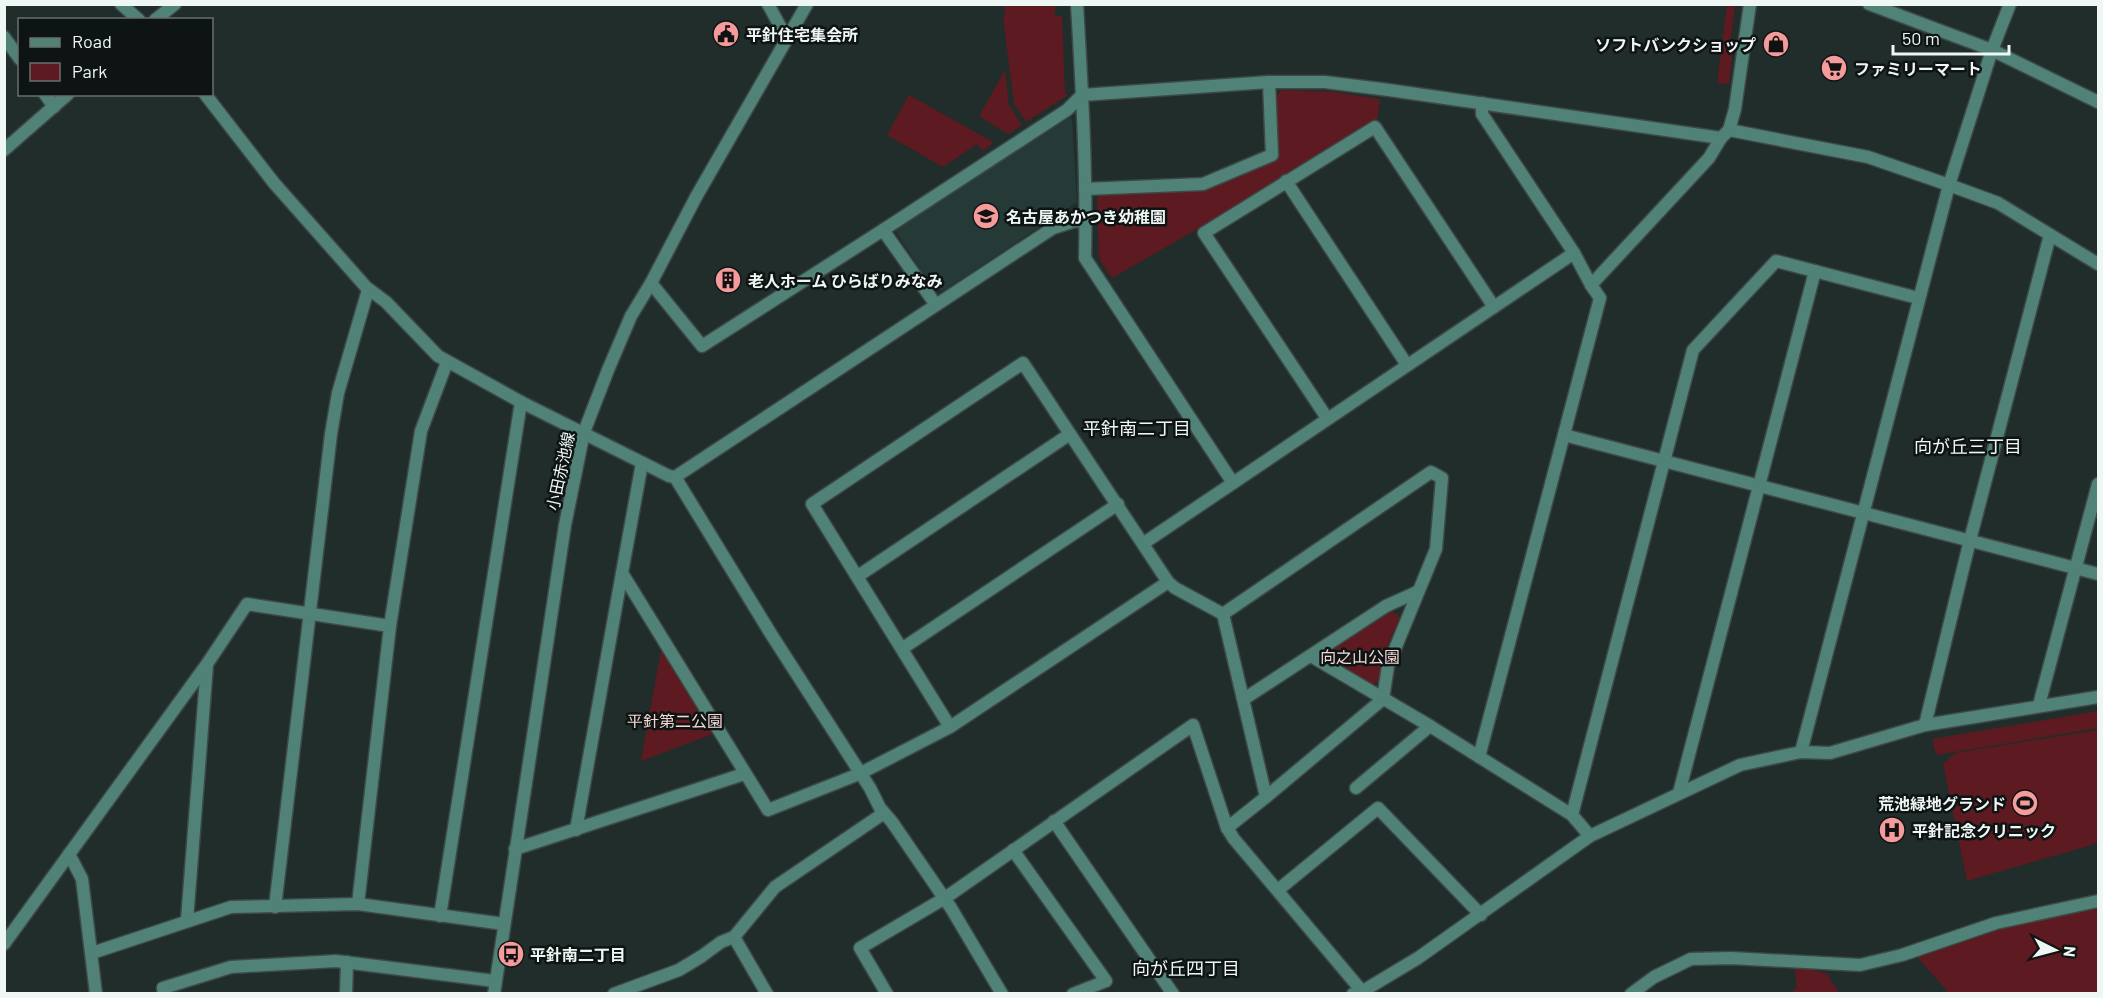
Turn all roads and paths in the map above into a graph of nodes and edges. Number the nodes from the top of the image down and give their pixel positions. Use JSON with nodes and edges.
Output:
{"nodes":[{"id":1,"x":121,"y":4,"type":"edge"},
{"id":2,"x":175,"y":4,"type":"edge"},
{"id":3,"x":768,"y":4,"type":"edge"},
{"id":4,"x":807,"y":4,"type":"edge"},
{"id":5,"x":1077,"y":4,"type":"edge"},
{"id":6,"x":1750,"y":4,"type":"edge"},
{"id":7,"x":1869,"y":4,"type":"edge"},
{"id":8,"x":2010,"y":4,"type":"edge"},
{"id":9,"x":137,"y":18,"type":"edge"},
{"id":10,"x":158,"y":18,"type":"edge"},
{"id":11,"x":4,"y":38,"type":"edge"},
{"id":12,"x":787,"y":39,"type":"junction"},
{"id":13,"x":1992,"y":50,"type":"junction"},
{"id":14,"x":18,"y":56,"type":"edge"},
{"id":15,"x":1269,"y":82,"type":"junction"},
{"id":16,"x":1082,"y":95,"type":"junction"},
{"id":17,"x":46,"y":96,"type":"edge"},
{"id":18,"x":66,"y":96,"type":"edge"},
{"id":19,"x":207,"y":96,"type":"edge"},
{"id":20,"x":2098,"y":102,"type":"edge"},
{"id":21,"x":1482,"y":103,"type":"junction"},
{"id":22,"x":54,"y":107,"type":"junction"},
{"id":23,"x":1725,"y":134,"type":"junction"},
{"id":24,"x":4,"y":150,"type":"edge"},
{"id":25,"x":1286,"y":182,"type":"junction"},
{"id":26,"x":1949,"y":185,"type":"junction"},
{"id":27,"x":1085,"y":189,"type":"junction"},
{"id":28,"x":1086,"y":222,"type":"junction"},
{"id":29,"x":883,"y":230,"type":"junction"},
{"id":30,"x":2050,"y":235,"type":"junction"},
{"id":31,"x":1574,"y":253,"type":"junction"},
{"id":32,"x":2098,"y":264,"type":"edge"},
{"id":33,"x":1815,"y":271,"type":"junction"},
{"id":34,"x":651,"y":284,"type":"junction"},
{"id":35,"x":1591,"y":285,"type":"junction"},
{"id":36,"x":368,"y":290,"type":"junction"},
{"id":37,"x":1918,"y":298,"type":"junction"},
{"id":38,"x":936,"y":305,"type":"junction"},
{"id":39,"x":1494,"y":307,"type":"junction"},
{"id":40,"x":447,"y":362,"type":"junction"},
{"id":41,"x":1407,"y":365,"type":"junction"},
{"id":42,"x":521,"y":402,"type":"junction"},
{"id":43,"x":1327,"y":418,"type":"junction"},
{"id":44,"x":584,"y":432,"type":"junction"},
{"id":45,"x":1070,"y":434,"type":"junction"},
{"id":46,"x":1564,"y":435,"type":"junction"},
{"id":47,"x":1665,"y":460,"type":"junction"},
{"id":48,"x":642,"y":463,"type":"junction"},
{"id":49,"x":675,"y":477,"type":"junction"},
{"id":50,"x":1233,"y":483,"type":"junction"},
{"id":51,"x":2098,"y":484,"type":"edge"},
{"id":52,"x":1758,"y":485,"type":"junction"},
{"id":53,"x":1118,"y":504,"type":"junction"},
{"id":54,"x":1863,"y":512,"type":"junction"},
{"id":55,"x":1970,"y":540,"type":"junction"},
{"id":56,"x":1144,"y":543,"type":"junction"},
{"id":57,"x":2076,"y":568,"type":"junction"},
{"id":58,"x":622,"y":573,"type":"junction"},
{"id":59,"x":2098,"y":574,"type":"edge"},
{"id":60,"x":858,"y":576,"type":"junction"},
{"id":61,"x":1168,"y":582,"type":"junction"},
{"id":62,"x":1417,"y":592,"type":"junction"},
{"id":63,"x":309,"y":614,"type":"junction"},
{"id":64,"x":1223,"y":614,"type":"junction"},
{"id":65,"x":390,"y":626,"type":"junction"},
{"id":66,"x":903,"y":648,"type":"junction"},
{"id":67,"x":1311,"y":656,"type":"junction"},
{"id":68,"x":207,"y":664,"type":"junction"},
{"id":69,"x":2098,"y":697,"type":"edge"},
{"id":70,"x":1244,"y":699,"type":"junction"},
{"id":71,"x":1383,"y":699,"type":"junction"},
{"id":72,"x":2039,"y":705,"type":"junction"},
{"id":73,"x":1925,"y":725,"type":"junction"},
{"id":74,"x":1430,"y":726,"type":"junction"},
{"id":75,"x":950,"y":727,"type":"junction"},
{"id":76,"x":1801,"y":752,"type":"junction"},
{"id":77,"x":1479,"y":757,"type":"junction"},
{"id":78,"x":744,"y":774,"type":"junction"},
{"id":79,"x":859,"y":774,"type":"junction"},
{"id":80,"x":1356,"y":788,"type":"dead end"},
{"id":81,"x":1679,"y":793,"type":"junction"},
{"id":82,"x":1266,"y":797,"type":"junction"},
{"id":83,"x":884,"y":813,"type":"junction"},
{"id":84,"x":1572,"y":815,"type":"junction"},
{"id":85,"x":1054,"y":821,"type":"junction"},
{"id":86,"x":1227,"y":828,"type":"junction"},
{"id":87,"x":576,"y":830,"type":"junction"},
{"id":88,"x":1590,"y":836,"type":"junction"},
{"id":89,"x":515,"y":849,"type":"junction"},
{"id":90,"x":1013,"y":850,"type":"junction"},
{"id":91,"x":69,"y":854,"type":"junction"},
{"id":92,"x":1278,"y":890,"type":"junction"},
{"id":93,"x":945,"y":898,"type":"junction"},
{"id":94,"x":2098,"y":901,"type":"edge"},
{"id":95,"x":358,"y":904,"type":"junction"},
{"id":96,"x":275,"y":907,"type":"junction"},
{"id":97,"x":1480,"y":915,"type":"junction"},
{"id":98,"x":440,"y":916,"type":"junction"},
{"id":99,"x":187,"y":920,"type":"junction"},
{"id":100,"x":504,"y":924,"type":"junction"},
{"id":101,"x":734,"y":937,"type":"junction"},
{"id":102,"x":4,"y":944,"type":"edge"},
{"id":103,"x":92,"y":953,"type":"junction"},
{"id":104,"x":347,"y":962,"type":"junction"},
{"id":105,"x":494,"y":987,"type":"edge"},
{"id":106,"x":1362,"y":991,"type":"edge"},
{"id":107,"x":96,"y":993,"type":"edge"},
{"id":108,"x":164,"y":993,"type":"edge"},
{"id":109,"x":346,"y":993,"type":"edge"},
{"id":110,"x":614,"y":993,"type":"edge"},
{"id":111,"x":767,"y":993,"type":"edge"},
{"id":112,"x":887,"y":993,"type":"edge"},
{"id":113,"x":1002,"y":993,"type":"edge"},
{"id":114,"x":1073,"y":993,"type":"edge"},
{"id":115,"x":1173,"y":993,"type":"edge"},
{"id":116,"x":1631,"y":993,"type":"edge"}],
"edges":[{"from":1,"to":9,"type":"street"},
{"from":2,"to":10,"type":"street"},
{"from":3,"to":12,"type":"street"},
{"from":4,"to":12,"type":"street","name":"小田赤池線"},
{"from":5,"to":16,"type":"street"},
{"from":6,"to":23,"type":"street"},
{"from":7,"to":13,"type":"street"},
{"from":8,"to":13,"type":"street"},
{"from":11,"to":14,"type":"street"},
{"from":12,"to":34,"type":"street","name":"小田赤池線"},
{"from":13,"to":20,"type":"street"},
{"from":13,"to":26,"type":"street"},
{"from":15,"to":16,"type":"street"},
{"from":15,"to":21,"type":"street"},
{"from":15,"to":27,"type":"street"},
{"from":16,"to":27,"type":"street"},
{"from":16,"to":29,"type":"street"},
{"from":17,"to":22,"type":"street"},
{"from":18,"to":22,"type":"street"},
{"from":19,"to":36,"type":"street"},
{"from":21,"to":23,"type":"street"},
{"from":21,"to":31,"type":"street"},
{"from":22,"to":24,"type":"street"},
{"from":23,"to":26,"type":"street"},
{"from":23,"to":35,"type":"street"},
{"from":25,"to":39,"type":"street"},
{"from":25,"to":41,"type":"street"},
{"from":25,"to":43,"type":"street"},
{"from":26,"to":30,"type":"street"},
{"from":26,"to":37,"type":"street"},
{"from":27,"to":28,"type":"street"},
{"from":28,"to":38,"type":"street"},
{"from":28,"to":50,"type":"street"},
{"from":29,"to":34,"type":"street"},
{"from":29,"to":38,"type":"street"},
{"from":30,"to":32,"type":"street"},
{"from":30,"to":55,"type":"street"},
{"from":31,"to":35,"type":"street"},
{"from":31,"to":39,"type":"street"},
{"from":33,"to":37,"type":"street"},
{"from":33,"to":47,"type":"street"},
{"from":33,"to":52,"type":"street"},
{"from":34,"to":44,"type":"street","name":"小田赤池線"},
{"from":35,"to":46,"type":"street"},
{"from":36,"to":40,"type":"street"},
{"from":36,"to":63,"type":"street"},
{"from":37,"to":54,"type":"street"},
{"from":38,"to":49,"type":"street"},
{"from":39,"to":41,"type":"street"},
{"from":40,"to":42,"type":"street"},
{"from":40,"to":65,"type":"street"},
{"from":41,"to":43,"type":"street"},
{"from":42,"to":44,"type":"street"},
{"from":42,"to":98,"type":"street"},
{"from":43,"to":50,"type":"street"},
{"from":44,"to":48,"type":"street"},
{"from":44,"to":89,"type":"street","name":"小田赤池線"},
{"from":45,"to":53,"type":"street"},
{"from":45,"to":60,"type":"street"},
{"from":45,"to":60,"type":"street"},
{"from":46,"to":47,"type":"street"},
{"from":46,"to":77,"type":"street"},
{"from":47,"to":52,"type":"street"},
{"from":47,"to":84,"type":"street"},
{"from":48,"to":49,"type":"street"},
{"from":48,"to":58,"type":"street"},
{"from":49,"to":79,"type":"street"},
{"from":50,"to":56,"type":"street"},
{"from":51,"to":57,"type":"street"},
{"from":52,"to":54,"type":"street"},
{"from":52,"to":81,"type":"street"},
{"from":53,"to":56,"type":"street"},
{"from":53,"to":66,"type":"street"},
{"from":54,"to":55,"type":"street"},
{"from":54,"to":76,"type":"street"},
{"from":55,"to":57,"type":"street"},
{"from":55,"to":73,"type":"street"},
{"from":56,"to":61,"type":"street"},
{"from":57,"to":59,"type":"street"},
{"from":57,"to":72,"type":"street"},
{"from":58,"to":78,"type":"street"},
{"from":58,"to":87,"type":"street"},
{"from":60,"to":66,"type":"street"},
{"from":61,"to":64,"type":"street"},
{"from":61,"to":75,"type":"street"},
{"from":62,"to":64,"type":"street"},
{"from":62,"to":67,"type":"street"},
{"from":62,"to":71,"type":"street"},
{"from":63,"to":65,"type":"street"},
{"from":63,"to":68,"type":"street"},
{"from":63,"to":96,"type":"street"},
{"from":64,"to":70,"type":"street"},
{"from":65,"to":95,"type":"street"},
{"from":66,"to":75,"type":"street"},
{"from":67,"to":70,"type":"street"},
{"from":67,"to":71,"type":"street"},
{"from":68,"to":91,"type":"street"},
{"from":68,"to":99,"type":"street"},
{"from":69,"to":72,"type":"street"},
{"from":70,"to":82,"type":"street"},
{"from":71,"to":74,"type":"street"},
{"from":71,"to":82,"type":"street"},
{"from":72,"to":73,"type":"street"},
{"from":73,"to":76,"type":"street"},
{"from":74,"to":77,"type":"street"},
{"from":74,"to":80,"type":"street"},
{"from":75,"to":79,"type":"street"},
{"from":76,"to":81,"type":"street"},
{"from":77,"to":84,"type":"street"},
{"from":78,"to":79,"type":"street"},
{"from":78,"to":87,"type":"street"},
{"from":79,"to":83,"type":"street"},
{"from":81,"to":88,"type":"street"},
{"from":82,"to":86,"type":"street"},
{"from":83,"to":93,"type":"street"},
{"from":83,"to":101,"type":"street"},
{"from":84,"to":88,"type":"street"},
{"from":85,"to":86,"type":"street"},
{"from":85,"to":90,"type":"street"},
{"from":85,"to":115,"type":"street"},
{"from":86,"to":92,"type":"street"},
{"from":87,"to":89,"type":"street"},
{"from":88,"to":97,"type":"street"},
{"from":89,"to":100,"type":"street","name":"小田赤池線"},
{"from":90,"to":93,"type":"street"},
{"from":90,"to":114,"type":"street"},
{"from":91,"to":102,"type":"street"},
{"from":91,"to":103,"type":"street"},
{"from":92,"to":97,"type":"street"},
{"from":92,"to":106,"type":"street"},
{"from":93,"to":112,"type":"street"},
{"from":93,"to":113,"type":"street"},
{"from":94,"to":116,"type":"street"},
{"from":95,"to":96,"type":"street"},
{"from":95,"to":98,"type":"street"},
{"from":96,"to":99,"type":"street"},
{"from":97,"to":106,"type":"street"},
{"from":98,"to":100,"type":"street"},
{"from":99,"to":103,"type":"street"},
{"from":100,"to":105,"type":"street","name":"小田赤池線"},
{"from":101,"to":110,"type":"street"},
{"from":101,"to":111,"type":"street"},
{"from":103,"to":107,"type":"street"},
{"from":104,"to":105,"type":"street"},
{"from":104,"to":108,"type":"street"},
{"from":104,"to":109,"type":"street"}]}
